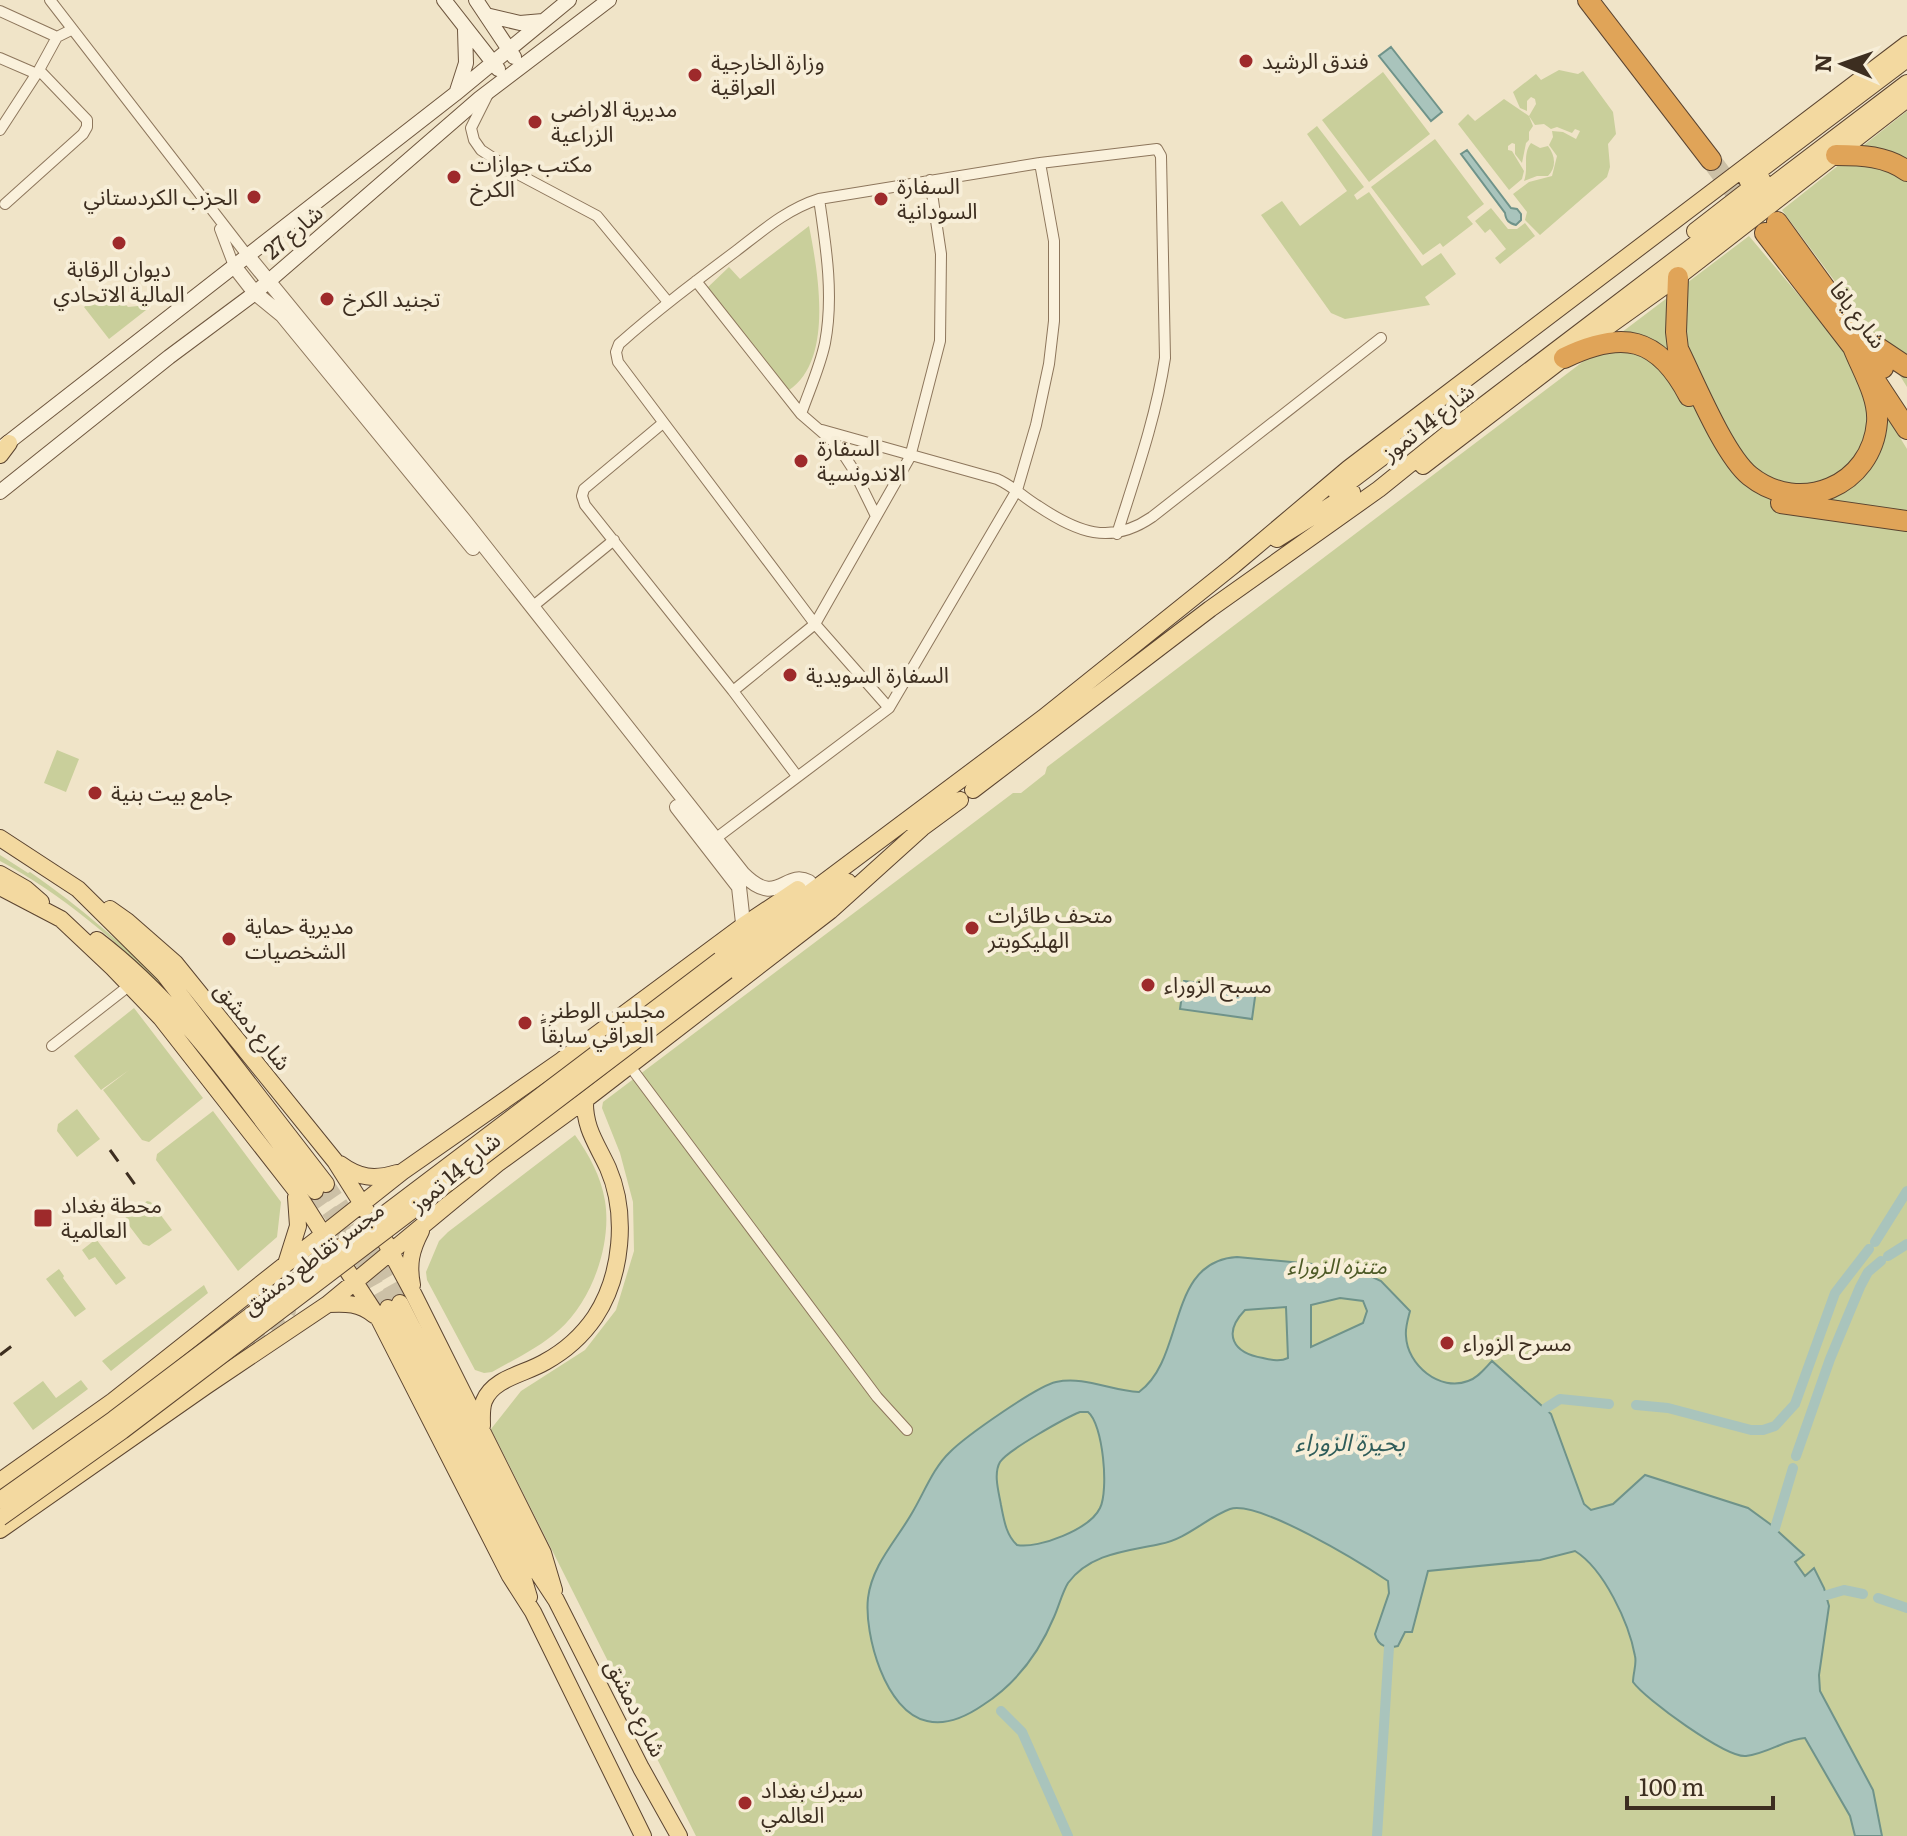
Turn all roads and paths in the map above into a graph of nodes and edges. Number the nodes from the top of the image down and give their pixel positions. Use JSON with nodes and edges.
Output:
{"nodes":[{"id":1,"x":50,"y":0,"type":"edge"},
{"id":2,"x":444,"y":0,"type":"edge"},
{"id":3,"x":476,"y":0,"type":"edge"},
{"id":4,"x":569,"y":0,"type":"edge"},
{"id":5,"x":609,"y":0,"type":"edge"},
{"id":6,"x":1588,"y":0,"type":"edge"},
{"id":7,"x":1604,"y":0,"type":"edge"},
{"id":8,"x":0,"y":11,"type":"edge"},
{"id":9,"x":486,"y":15,"type":"junction"},
{"id":10,"x":543,"y":21,"type":"junction"},
{"id":11,"x":71,"y":30,"type":"junction"},
{"id":12,"x":465,"y":30,"type":"junction"},
{"id":13,"x":57,"y":37,"type":"junction"},
{"id":14,"x":1907,"y":44,"type":"edge"},
{"id":15,"x":509,"y":50,"type":"junction"},
{"id":16,"x":0,"y":58,"type":"edge"},
{"id":17,"x":1907,"y":59,"type":"edge"},
{"id":18,"x":492,"y":64,"type":"junction"},
{"id":19,"x":521,"y":67,"type":"junction"},
{"id":20,"x":1907,"y":69,"type":"edge"},
{"id":21,"x":38,"y":72,"type":"junction"},
{"id":22,"x":507,"y":78,"type":"junction"},
{"id":23,"x":1907,"y":83,"type":"edge"},
{"id":24,"x":490,"y":90,"type":"junction"},
{"id":25,"x":455,"y":94,"type":"junction"},
{"id":26,"x":1907,"y":99,"type":"edge"},
{"id":27,"x":0,"y":130,"type":"edge"},
{"id":28,"x":1836,"y":155,"type":"junction"},
{"id":29,"x":1040,"y":163,"type":"junction"},
{"id":30,"x":1907,"y":171,"type":"edge"},
{"id":31,"x":930,"y":180,"type":"junction"},
{"id":32,"x":819,"y":199,"type":"junction"},
{"id":33,"x":5,"y":204,"type":"dead end"},
{"id":34,"x":217,"y":220,"type":"junction"},
{"id":35,"x":1771,"y":227,"type":"tunnel mouth"},
{"id":36,"x":247,"y":255,"type":"junction"},
{"id":37,"x":234,"y":266,"type":"junction"},
{"id":38,"x":1678,"y":277,"type":"junction"},
{"id":39,"x":269,"y":281,"type":"junction"},
{"id":40,"x":696,"y":281,"type":"junction"},
{"id":41,"x":255,"y":293,"type":"junction"},
{"id":42,"x":668,"y":302,"type":"junction"},
{"id":43,"x":1381,"y":338,"type":"dead end"},
{"id":44,"x":1858,"y":343,"type":"junction"},
{"id":45,"x":1564,"y":358,"type":"junction"},
{"id":46,"x":1907,"y":367,"type":"edge"},
{"id":47,"x":1907,"y":405,"type":"edge"},
{"id":48,"x":801,"y":414,"type":"junction"},
{"id":49,"x":663,"y":423,"type":"junction"},
{"id":50,"x":1907,"y":429,"type":"edge"},
{"id":51,"x":822,"y":430,"type":"junction"},
{"id":52,"x":3,"y":449,"type":"edge"},
{"id":53,"x":910,"y":457,"type":"junction"},
{"id":54,"x":1379,"y":489,"type":"junction"},
{"id":55,"x":1017,"y":490,"type":"junction"},
{"id":56,"x":0,"y":492,"type":"edge"},
{"id":57,"x":876,"y":516,"type":"junction"},
{"id":58,"x":1907,"y":521,"type":"edge"},
{"id":59,"x":1117,"y":534,"type":"junction"},
{"id":60,"x":614,"y":540,"type":"junction"},
{"id":61,"x":1234,"y":565,"type":"junction"},
{"id":62,"x":532,"y":607,"type":"junction"},
{"id":63,"x":815,"y":624,"type":"junction"},
{"id":64,"x":733,"y":691,"type":"junction"},
{"id":65,"x":889,"y":708,"type":"junction"},
{"id":66,"x":1047,"y":724,"type":"junction"},
{"id":67,"x":797,"y":776,"type":"junction"},
{"id":68,"x":916,"y":823,"type":"junction"},
{"id":69,"x":0,"y":838,"type":"edge"},
{"id":70,"x":715,"y":839,"type":"junction"},
{"id":71,"x":0,"y":874,"type":"edge"},
{"id":72,"x":822,"y":886,"type":"junction"},
{"id":73,"x":0,"y":887,"type":"edge"},
{"id":74,"x":78,"y":889,"type":"junction"},
{"id":75,"x":830,"y":911,"type":"junction"},
{"id":76,"x":55,"y":915,"type":"junction"},
{"id":77,"x":744,"y":925,"type":"junction"},
{"id":78,"x":744,"y":942,"type":"junction"},
{"id":79,"x":724,"y":966,"type":"junction"},
{"id":80,"x":130,"y":985,"type":"junction"},
{"id":81,"x":52,"y":1046,"type":"dead end"},
{"id":82,"x":629,"y":1065,"type":"junction"},
{"id":83,"x":585,"y":1100,"type":"junction"},
{"id":84,"x":335,"y":1161,"type":"junction"},
{"id":85,"x":402,"y":1172,"type":"junction"},
{"id":86,"x":294,"y":1188,"type":"junction"},
{"id":87,"x":365,"y":1210,"type":"junction"},
{"id":88,"x":425,"y":1226,"type":"junction"},
{"id":89,"x":327,"y":1240,"type":"junction"},
{"id":90,"x":388,"y":1247,"type":"junction"},
{"id":91,"x":286,"y":1264,"type":"junction"},
{"id":92,"x":351,"y":1276,"type":"junction"},
{"id":93,"x":328,"y":1304,"type":"junction"},
{"id":94,"x":395,"y":1306,"type":"junction"},
{"id":95,"x":482,"y":1428,"type":"junction"},
{"id":96,"x":907,"y":1430,"type":"dead end"},
{"id":97,"x":0,"y":1481,"type":"edge"},
{"id":98,"x":0,"y":1500,"type":"edge"},
{"id":99,"x":0,"y":1518,"type":"edge"},
{"id":100,"x":0,"y":1530,"type":"edge"},
{"id":101,"x":556,"y":1600,"type":"junction"},
{"id":102,"x":604,"y":1755,"type":"junction"},
{"id":103,"x":641,"y":1768,"type":"junction"},
{"id":104,"x":643,"y":1836,"type":"edge"},
{"id":105,"x":679,"y":1836,"type":"edge"}],
"edges":[{"from":1,"to":11,"type":"street"},
{"from":2,"to":12,"type":"main road"},
{"from":3,"to":9,"type":"main road"},
{"from":4,"to":10,"type":"main road","name":"شارع 27"},
{"from":5,"to":19,"type":"main road","name":"شارع 27"},
{"from":6,"to":7,"type":"highway"},
{"from":8,"to":13,"type":"street"},
{"from":9,"to":10,"type":"main road"},
{"from":9,"to":15,"type":"main road"},
{"from":10,"to":15,"type":"main road","name":"شارع 27"},
{"from":11,"to":13,"type":"street"},
{"from":11,"to":34,"type":"street"},
{"from":12,"to":18,"type":"main road"},
{"from":12,"to":25,"type":"main road"},
{"from":13,"to":21,"type":"street"},
{"from":14,"to":61,"type":"main road","name":"شارع 14 تموز"},
{"from":15,"to":18,"type":"main road","name":"شارع 27"},
{"from":15,"to":19,"type":"main road"},
{"from":16,"to":21,"type":"street"},
{"from":17,"to":61,"type":"main road"},
{"from":18,"to":22,"type":"main road"},
{"from":18,"to":25,"type":"main road","name":"شارع 27"},
{"from":19,"to":22,"type":"main road","name":"شارع 27"},
{"from":20,"to":61,"type":"main road","name":"شارع 14 تموز"},
{"from":21,"to":27,"type":"street"},
{"from":21,"to":33,"type":"street"},
{"from":22,"to":24,"type":"main road","name":"شارع 27"},
{"from":23,"to":54,"type":"main road","name":"شارع 14 تموز"},
{"from":24,"to":39,"type":"main road","name":"شارع 27"},
{"from":24,"to":42,"type":"street"},
{"from":25,"to":36,"type":"main road","name":"شارع 27"},
{"from":26,"to":28,"type":"main road"},
{"from":28,"to":30,"type":"highway"},
{"from":28,"to":38,"type":"main road"},
{"from":29,"to":31,"type":"street"},
{"from":29,"to":55,"type":"street"},
{"from":29,"to":59,"type":"street"},
{"from":31,"to":32,"type":"street"},
{"from":31,"to":53,"type":"street"},
{"from":32,"to":40,"type":"street"},
{"from":32,"to":48,"type":"street"},
{"from":34,"to":36,"type":"street"},
{"from":34,"to":37,"type":"street"},
{"from":35,"to":44,"type":"highway","name":"شارع يافا"},
{"from":36,"to":37,"type":"main road","name":"شارع 27"},
{"from":36,"to":39,"type":"main road"},
{"from":37,"to":41,"type":"main road"},
{"from":37,"to":52,"type":"main road","name":"شارع 27"},
{"from":38,"to":44,"type":"highway"},
{"from":38,"to":45,"type":"main road"},
{"from":39,"to":41,"type":"main road","name":"شارع 27"},
{"from":39,"to":62,"type":"main road"},
{"from":40,"to":42,"type":"street"},
{"from":40,"to":48,"type":"street"},
{"from":41,"to":56,"type":"main road","name":"شارع 27"},
{"from":41,"to":77,"type":"main road"},
{"from":42,"to":49,"type":"street"},
{"from":43,"to":59,"type":"street"},
{"from":44,"to":46,"type":"highway"},
{"from":44,"to":47,"type":"highway","name":"شارع يافا"},
{"from":44,"to":50,"type":"highway","name":"شارع يافا"},
{"from":45,"to":54,"type":"main road"},
{"from":45,"to":58,"type":"highway"},
{"from":48,"to":51,"type":"street"},
{"from":49,"to":60,"type":"street"},
{"from":49,"to":63,"type":"street"},
{"from":51,"to":53,"type":"street"},
{"from":51,"to":57,"type":"street"},
{"from":53,"to":55,"type":"street"},
{"from":53,"to":57,"type":"street"},
{"from":54,"to":66,"type":"main road","name":"شارع 14 تموز"},
{"from":55,"to":59,"type":"street"},
{"from":55,"to":65,"type":"street"},
{"from":57,"to":63,"type":"street"},
{"from":60,"to":62,"type":"street"},
{"from":60,"to":64,"type":"street"},
{"from":61,"to":66,"type":"main road","name":"شارع 14 تموز"},
{"from":62,"to":70,"type":"main road"},
{"from":63,"to":64,"type":"street"},
{"from":63,"to":65,"type":"street"},
{"from":64,"to":67,"type":"street"},
{"from":65,"to":67,"type":"street"},
{"from":66,"to":68,"type":"main road","name":"شارع 14 تموز"},
{"from":66,"to":68,"type":"main road","name":"شارع 14 تموز"},
{"from":67,"to":70,"type":"street"},
{"from":68,"to":72,"type":"main road","name":"شارع 14 تموز"},
{"from":68,"to":72,"type":"main road","name":"شارع 14 تموز"},
{"from":68,"to":75,"type":"main road","name":"شارع 14 تموز"},
{"from":69,"to":74,"type":"main road","name":"شارع دمشق"},
{"from":70,"to":72,"type":"main road"},
{"from":71,"to":76,"type":"main road"},
{"from":72,"to":75,"type":"main road"},
{"from":72,"to":77,"type":"main road","name":"شارع 14 تموز"},
{"from":72,"to":78,"type":"main road","name":"شارع 14 تموز"},
{"from":72,"to":79,"type":"main road","name":"شارع 14 تموز"},
{"from":73,"to":76,"type":"main road","name":"شارع دمشق"},
{"from":74,"to":76,"type":"main road","name":"شارع دمشق"},
{"from":74,"to":84,"type":"main road","name":"شارع دمشق"},
{"from":75,"to":82,"type":"main road","name":"شارع 14 تموز"},
{"from":76,"to":80,"type":"main road","name":"شارع دمشق"},
{"from":77,"to":78,"type":"main road"},
{"from":77,"to":85,"type":"main road","name":"شارع 14 تموز"},
{"from":78,"to":79,"type":"main road","name":"شارع 14 تموز"},
{"from":79,"to":98,"type":"main road","name":"مجسر تقاطع دمشق","bridge":true},
{"from":79,"to":99,"type":"main road","name":"مجسر تقاطع دمشق","bridge":true},
{"from":80,"to":81,"type":"street"},
{"from":80,"to":86,"type":"main road","name":"شارع دمشق"},
{"from":82,"to":83,"type":"main road","name":"شارع 14 تموز"},
{"from":82,"to":96,"type":"street"},
{"from":83,"to":88,"type":"main road","name":"شارع 14 تموز"},
{"from":83,"to":95,"type":"main road"},
{"from":84,"to":85,"type":"main road"},
{"from":84,"to":87,"type":"main road","name":"شارع دمشق"},
{"from":85,"to":87,"type":"main road","name":"شارع 14 تموز"},
{"from":86,"to":89,"type":"main road","name":"شارع دمشق"},
{"from":86,"to":91,"type":"main road"},
{"from":87,"to":89,"type":"main road","name":"شارع 14 تموز"},
{"from":88,"to":90,"type":"main road","name":"شارع 14 تموز"},
{"from":88,"to":94,"type":"main road"},
{"from":89,"to":91,"type":"main road","name":"شارع 14 تموز"},
{"from":90,"to":92,"type":"main road","name":"شارع 14 تموز"},
{"from":90,"to":94,"type":"main road","name":"شارع دمشق"},
{"from":91,"to":97,"type":"main road","name":"شارع 14 تموز"},
{"from":92,"to":93,"type":"main road","name":"شارع 14 تموز"},
{"from":92,"to":94,"type":"main road","name":"شارع دمشق"},
{"from":93,"to":94,"type":"main road"},
{"from":93,"to":100,"type":"main road","name":"شارع 14 تموز"},
{"from":94,"to":95,"type":"main road","name":"شارع دمشق"},
{"from":94,"to":101,"type":"main road","name":"شارع دمشق"},
{"from":94,"to":102,"type":"main road","name":"شارع دمشق"},
{"from":95,"to":101,"type":"main road","name":"شارع دمشق"},
{"from":101,"to":103,"type":"main road","name":"شارع دمشق"},
{"from":102,"to":103,"type":"main road"},
{"from":102,"to":104,"type":"main road","name":"شارع دمشق"},
{"from":103,"to":105,"type":"main road","name":"شارع دمشق"}]}
